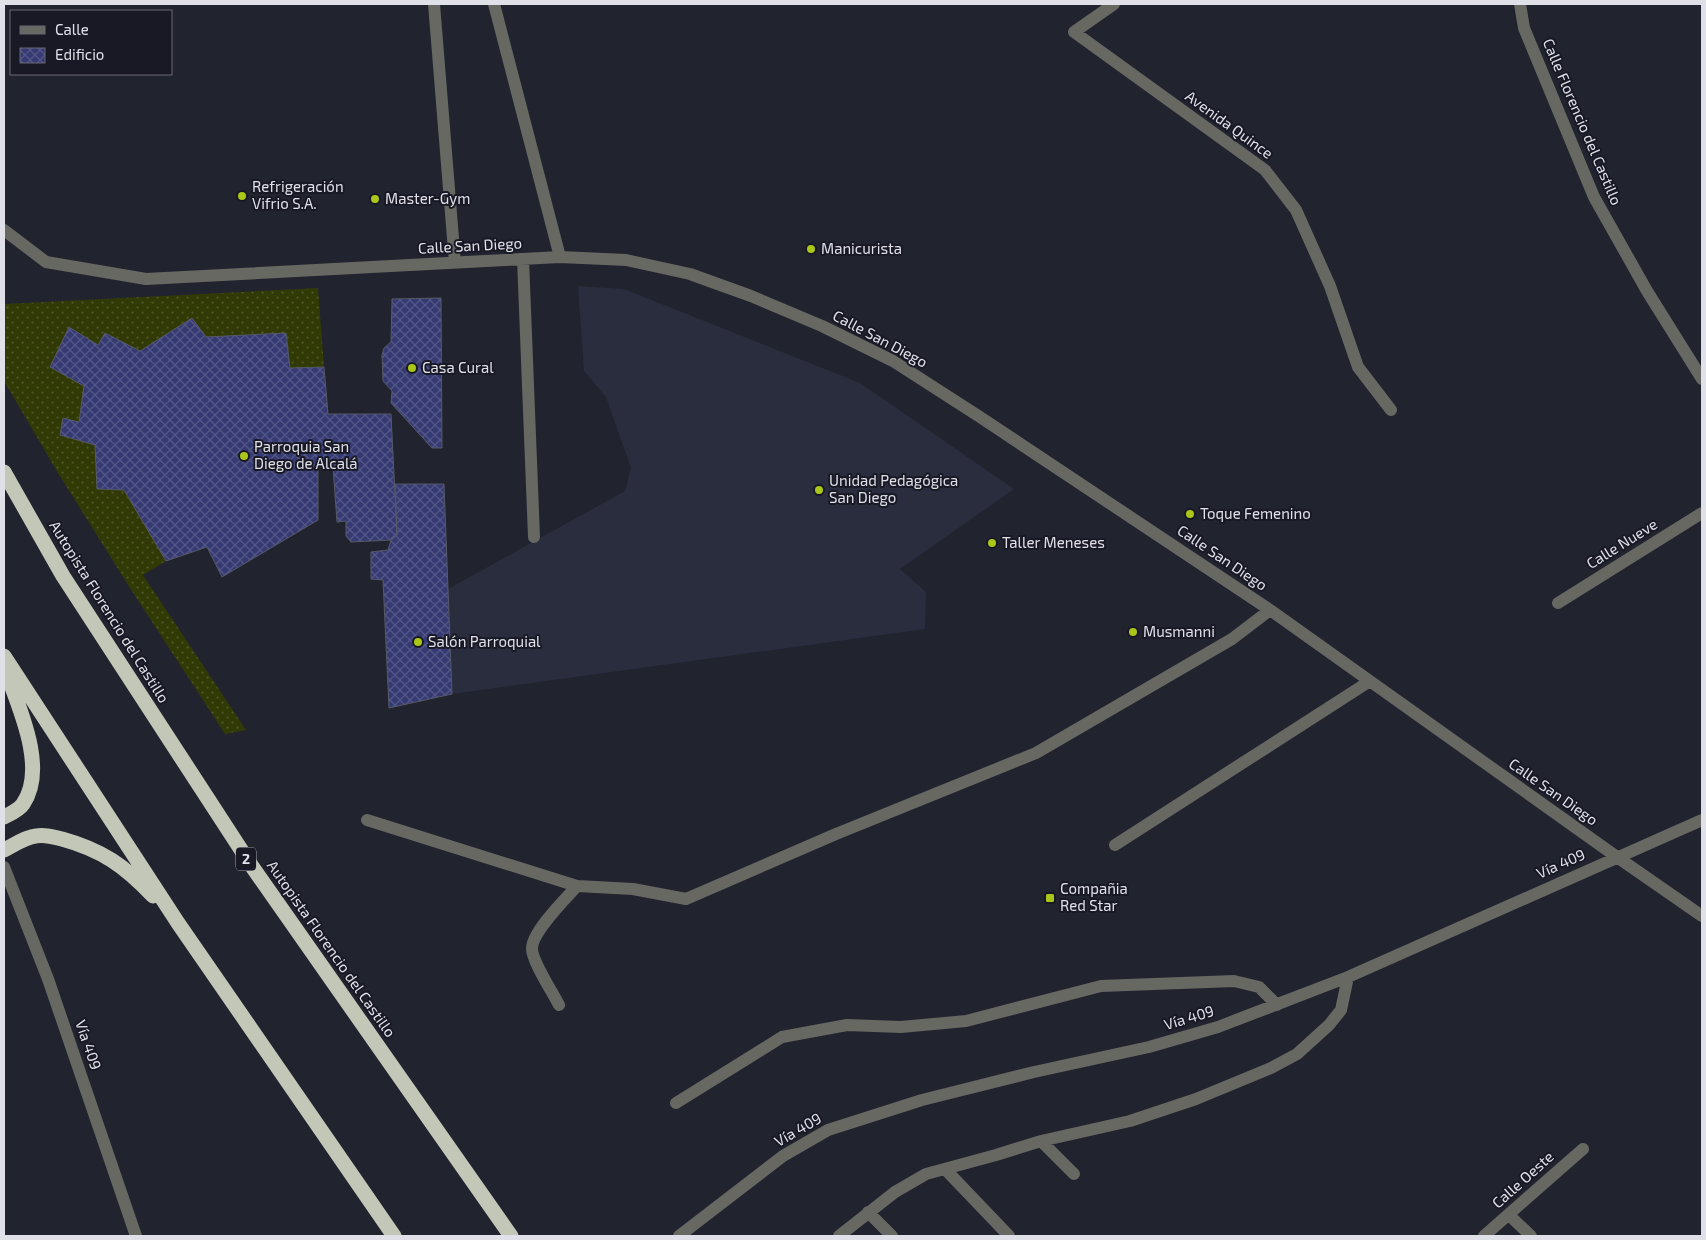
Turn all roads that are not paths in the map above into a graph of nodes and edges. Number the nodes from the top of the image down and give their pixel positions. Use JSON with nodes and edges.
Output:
{"nodes":[{"id":1,"x":434,"y":4,"type":"edge"},
{"id":2,"x":494,"y":4,"type":"edge"},
{"id":3,"x":1114,"y":4,"type":"edge"},
{"id":4,"x":1520,"y":4,"type":"edge"},
{"id":5,"x":4,"y":230,"type":"edge"},
{"id":6,"x":560,"y":257,"type":"junction"},
{"id":7,"x":523,"y":259,"type":"junction"},
{"id":8,"x":456,"y":263,"type":"junction"},
{"id":9,"x":1702,"y":379,"type":"edge"},
{"id":10,"x":1391,"y":410,"type":"dead end"},
{"id":11,"x":4,"y":472,"type":"edge"},
{"id":12,"x":1702,"y":513,"type":"edge"},
{"id":13,"x":534,"y":537,"type":"dead end"},
{"id":14,"x":1558,"y":603,"type":"dead end"},
{"id":15,"x":1270,"y":610,"type":"junction"},
{"id":16,"x":4,"y":656,"type":"edge"},
{"id":17,"x":4,"y":666,"type":"edge"},
{"id":18,"x":1370,"y":681,"type":"junction"},
{"id":19,"x":4,"y":817,"type":"edge"},
{"id":20,"x":367,"y":820,"type":"dead end"},
{"id":21,"x":1702,"y":820,"type":"edge"},
{"id":22,"x":1115,"y":845,"type":"dead end"},
{"id":23,"x":4,"y":850,"type":"edge"},
{"id":24,"x":1616,"y":857,"type":"junction"},
{"id":25,"x":4,"y":867,"type":"edge"},
{"id":26,"x":577,"y":886,"type":"junction"},
{"id":27,"x":1702,"y":916,"type":"edge"},
{"id":28,"x":178,"y":923,"type":"junction"},
{"id":29,"x":1348,"y":977,"type":"junction"},
{"id":30,"x":559,"y":1005,"type":"dead end"},
{"id":31,"x":1276,"y":1005,"type":"junction"},
{"id":32,"x":676,"y":1103,"type":"dead end"},
{"id":33,"x":1041,"y":1141,"type":"junction"},
{"id":34,"x":1583,"y":1148,"type":"dead end"},
{"id":35,"x":945,"y":1169,"type":"junction"},
{"id":36,"x":1074,"y":1174,"type":"dead end"},
{"id":37,"x":868,"y":1212,"type":"junction"},
{"id":38,"x":1509,"y":1215,"type":"junction"},
{"id":39,"x":136,"y":1236,"type":"edge"},
{"id":40,"x":394,"y":1236,"type":"edge"},
{"id":41,"x":511,"y":1236,"type":"edge"},
{"id":42,"x":679,"y":1236,"type":"edge"},
{"id":43,"x":839,"y":1236,"type":"edge"},
{"id":44,"x":892,"y":1236,"type":"edge"},
{"id":45,"x":1009,"y":1236,"type":"edge"},
{"id":46,"x":1484,"y":1236,"type":"edge"},
{"id":47,"x":1531,"y":1236,"type":"edge"}],
"edges":[{"from":1,"to":8,"type":"street"},
{"from":2,"to":6,"type":"street"},
{"from":3,"to":10,"type":"street","name":"Avenida Quince"},
{"from":4,"to":9,"type":"street","name":"Calle Florencio del Castillo"},
{"from":5,"to":8,"type":"street","name":"Calle San Diego"},
{"from":6,"to":7,"type":"street","name":"Calle San Diego"},
{"from":6,"to":15,"type":"street","name":"Calle San Diego"},
{"from":7,"to":8,"type":"street","name":"Calle San Diego"},
{"from":7,"to":13,"type":"street"},
{"from":11,"to":41,"type":"highway","name":"Autopista Florencio del Castillo","number":"2"},
{"from":12,"to":14,"type":"street","name":"Calle Nueve"},
{"from":15,"to":18,"type":"street","name":"Calle San Diego"},
{"from":15,"to":26,"type":"street"},
{"from":16,"to":28,"type":"highway"},
{"from":17,"to":19,"type":"highway"},
{"from":18,"to":22,"type":"street"},
{"from":18,"to":24,"type":"street","name":"Calle San Diego"},
{"from":20,"to":26,"type":"street"},
{"from":21,"to":24,"type":"street","name":"Vía 409"},
{"from":23,"to":28,"type":"highway"},
{"from":24,"to":27,"type":"street"},
{"from":24,"to":29,"type":"street","name":"Vía 409"},
{"from":25,"to":39,"type":"street","name":"Vía 409"},
{"from":26,"to":30,"type":"street"},
{"from":28,"to":40,"type":"highway"},
{"from":29,"to":31,"type":"street","name":"Vía 409"},
{"from":29,"to":33,"type":"street"},
{"from":31,"to":32,"type":"street"},
{"from":31,"to":42,"type":"street","name":"Vía 409"},
{"from":33,"to":35,"type":"street"},
{"from":33,"to":36,"type":"street"},
{"from":34,"to":38,"type":"street","name":"Calle Oeste"},
{"from":35,"to":37,"type":"street"},
{"from":35,"to":45,"type":"street"},
{"from":37,"to":43,"type":"street"},
{"from":37,"to":44,"type":"street"},
{"from":38,"to":46,"type":"street","name":"Calle Oeste"},
{"from":38,"to":47,"type":"street"}]}
